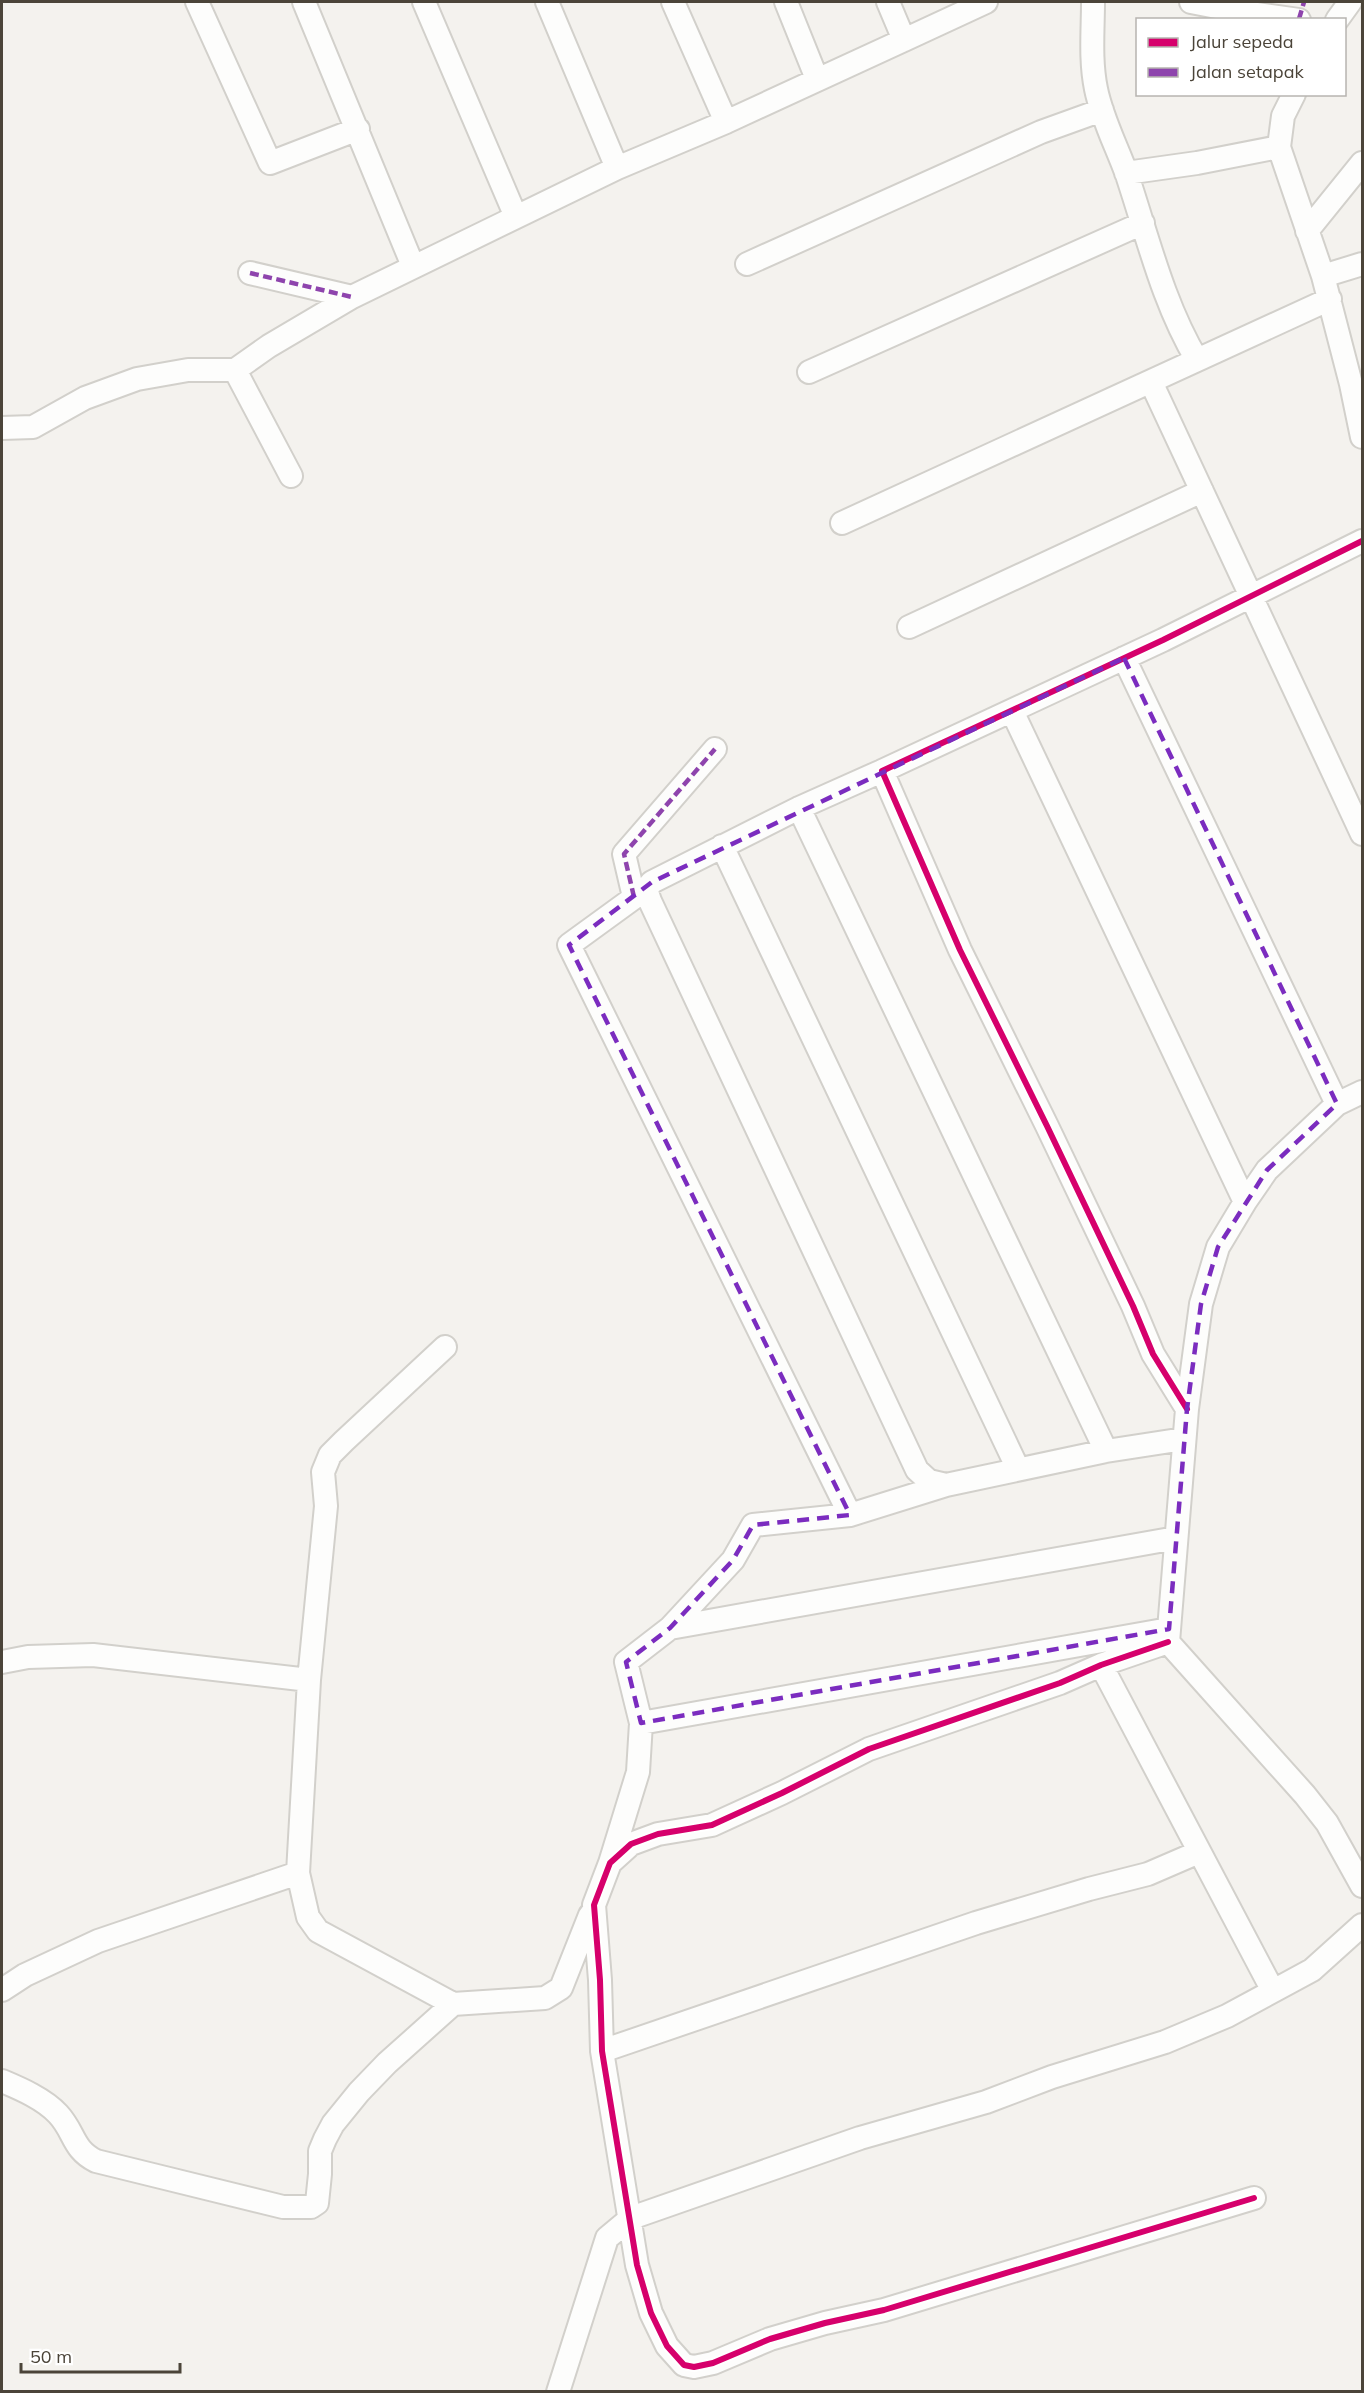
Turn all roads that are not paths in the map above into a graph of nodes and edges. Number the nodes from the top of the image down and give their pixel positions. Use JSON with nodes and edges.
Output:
{"nodes":[{"id":1,"x":197,"y":2,"type":"edge"},
{"id":2,"x":304,"y":2,"type":"edge"},
{"id":3,"x":424,"y":2,"type":"edge"},
{"id":4,"x":547,"y":2,"type":"edge"},
{"id":5,"x":673,"y":2,"type":"edge"},
{"id":6,"x":786,"y":2,"type":"edge"},
{"id":7,"x":888,"y":2,"type":"edge"},
{"id":8,"x":986,"y":2,"type":"edge"},
{"id":9,"x":1093,"y":2,"type":"edge"},
{"id":10,"x":1191,"y":2,"type":"edge"},
{"id":11,"x":1350,"y":2,"type":"edge"},
{"id":12,"x":1285,"y":18,"type":"edge"},
{"id":13,"x":1338,"y":18,"type":"edge"},
{"id":14,"x":904,"y":40,"type":"junction"},
{"id":15,"x":817,"y":79,"type":"junction"},
{"id":16,"x":1293,"y":96,"type":"edge"},
{"id":17,"x":1102,"y":110,"type":"junction"},
{"id":18,"x":726,"y":122,"type":"junction"},
{"id":19,"x":358,"y":129,"type":"junction"},
{"id":20,"x":1279,"y":147,"type":"junction"},
{"id":21,"x":1362,"y":163,"type":"edge"},
{"id":22,"x":617,"y":168,"type":"junction"},
{"id":23,"x":1126,"y":173,"type":"junction"},
{"id":24,"x":516,"y":217,"type":"junction"},
{"id":25,"x":1143,"y":223,"type":"junction"},
{"id":26,"x":1307,"y":231,"type":"junction"},
{"id":27,"x":747,"y":264,"type":"dead end"},
{"id":28,"x":1362,"y":264,"type":"edge"},
{"id":29,"x":413,"y":266,"type":"junction"},
{"id":30,"x":250,"y":273,"type":"dead end"},
{"id":31,"x":1323,"y":276,"type":"junction"},
{"id":32,"x":352,"y":297,"type":"junction"},
{"id":33,"x":1330,"y":299,"type":"junction"},
{"id":34,"x":1197,"y":360,"type":"junction"},
{"id":35,"x":235,"y":370,"type":"junction"},
{"id":36,"x":809,"y":372,"type":"dead end"},
{"id":37,"x":1151,"y":382,"type":"junction"},
{"id":38,"x":1357,"y":383,"type":"edge"},
{"id":39,"x":2,"y":428,"type":"edge"},
{"id":40,"x":1362,"y":437,"type":"edge"},
{"id":41,"x":291,"y":476,"type":"dead end"},
{"id":42,"x":1202,"y":491,"type":"junction"},
{"id":43,"x":842,"y":523,"type":"dead end"},
{"id":44,"x":1362,"y":541,"type":"edge"},
{"id":45,"x":1251,"y":595,"type":"junction"},
{"id":46,"x":909,"y":627,"type":"dead end"},
{"id":47,"x":1124,"y":658,"type":"junction"},
{"id":48,"x":1012,"y":711,"type":"junction"},
{"id":49,"x":715,"y":749,"type":"dead end"},
{"id":50,"x":882,"y":771,"type":"junction"},
{"id":51,"x":799,"y":808,"type":"junction"},
{"id":52,"x":1362,"y":834,"type":"edge"},
{"id":53,"x":722,"y":846,"type":"junction"},
{"id":54,"x":640,"y":893,"type":"junction"},
{"id":55,"x":1362,"y":1092,"type":"edge"},
{"id":56,"x":1337,"y":1104,"type":"junction"},
{"id":57,"x":1245,"y":1202,"type":"junction"},
{"id":58,"x":445,"y":1347,"type":"dead end"},
{"id":59,"x":1187,"y":1409,"type":"junction"},
{"id":60,"x":1184,"y":1439,"type":"junction"},
{"id":61,"x":1106,"y":1451,"type":"junction"},
{"id":62,"x":1017,"y":1469,"type":"junction"},
{"id":63,"x":946,"y":1485,"type":"junction"},
{"id":64,"x":850,"y":1515,"type":"junction"},
{"id":65,"x":1176,"y":1539,"type":"junction"},
{"id":66,"x":670,"y":1628,"type":"junction"},
{"id":67,"x":1169,"y":1635,"type":"junction"},
{"id":68,"x":2,"y":1662,"type":"edge"},
{"id":69,"x":1101,"y":1665,"type":"junction"},
{"id":70,"x":309,"y":1680,"type":"junction"},
{"id":71,"x":641,"y":1723,"type":"junction"},
{"id":72,"x":1199,"y":1852,"type":"junction"},
{"id":73,"x":610,"y":1863,"type":"junction"},
{"id":74,"x":298,"y":1873,"type":"junction"},
{"id":75,"x":1362,"y":1886,"type":"edge"},
{"id":76,"x":594,"y":1905,"type":"junction"},
{"id":77,"x":1362,"y":1925,"type":"edge"},
{"id":78,"x":2,"y":1990,"type":"edge"},
{"id":79,"x":1273,"y":1991,"type":"junction"},
{"id":80,"x":453,"y":2004,"type":"junction"},
{"id":81,"x":602,"y":2051,"type":"junction"},
{"id":82,"x":2,"y":2081,"type":"edge"},
{"id":83,"x":1254,"y":2198,"type":"dead end"},
{"id":84,"x":630,"y":2218,"type":"junction"},
{"id":85,"x":558,"y":2391,"type":"edge"}],
"edges":[{"from":1,"to":19,"type":"street"},
{"from":2,"to":19,"type":"street"},
{"from":3,"to":24,"type":"street"},
{"from":4,"to":22,"type":"street"},
{"from":5,"to":18,"type":"street"},
{"from":6,"to":15,"type":"street"},
{"from":7,"to":14,"type":"street"},
{"from":8,"to":14,"type":"street"},
{"from":9,"to":17,"type":"street"},
{"from":10,"to":12,"type":"street"},
{"from":11,"to":13,"type":"street"},
{"from":14,"to":15,"type":"street"},
{"from":15,"to":18,"type":"street"},
{"from":16,"to":20,"type":"street"},
{"from":17,"to":23,"type":"street"},
{"from":17,"to":27,"type":"street"},
{"from":18,"to":22,"type":"street"},
{"from":19,"to":29,"type":"street"},
{"from":20,"to":23,"type":"street"},
{"from":20,"to":26,"type":"street"},
{"from":21,"to":26,"type":"street"},
{"from":22,"to":24,"type":"street"},
{"from":23,"to":25,"type":"street"},
{"from":24,"to":29,"type":"street"},
{"from":25,"to":34,"type":"street"},
{"from":25,"to":36,"type":"street"},
{"from":26,"to":31,"type":"street"},
{"from":28,"to":31,"type":"street"},
{"from":29,"to":32,"type":"street"},
{"from":30,"to":32,"type":"street"},
{"from":31,"to":33,"type":"street"},
{"from":32,"to":35,"type":"street"},
{"from":33,"to":34,"type":"street"},
{"from":33,"to":38,"type":"street"},
{"from":34,"to":37,"type":"street"},
{"from":35,"to":39,"type":"street"},
{"from":35,"to":41,"type":"street"},
{"from":37,"to":42,"type":"street"},
{"from":37,"to":43,"type":"street"},
{"from":38,"to":40,"type":"street"},
{"from":42,"to":45,"type":"street"},
{"from":42,"to":46,"type":"street"},
{"from":44,"to":45,"type":"street"},
{"from":45,"to":47,"type":"street"},
{"from":45,"to":52,"type":"street"},
{"from":47,"to":48,"type":"street"},
{"from":47,"to":56,"type":"street"},
{"from":48,"to":50,"type":"street"},
{"from":48,"to":57,"type":"street"},
{"from":49,"to":54,"type":"street"},
{"from":50,"to":51,"type":"street"},
{"from":50,"to":59,"type":"street"},
{"from":51,"to":53,"type":"street"},
{"from":51,"to":61,"type":"street"},
{"from":53,"to":54,"type":"street"},
{"from":53,"to":62,"type":"street"},
{"from":54,"to":63,"type":"street"},
{"from":54,"to":64,"type":"street"},
{"from":55,"to":56,"type":"street"},
{"from":56,"to":57,"type":"street"},
{"from":57,"to":59,"type":"street"},
{"from":58,"to":70,"type":"street"},
{"from":59,"to":60,"type":"street"},
{"from":60,"to":61,"type":"street"},
{"from":60,"to":65,"type":"street"},
{"from":61,"to":62,"type":"street"},
{"from":62,"to":63,"type":"street"},
{"from":63,"to":64,"type":"street"},
{"from":64,"to":66,"type":"street"},
{"from":65,"to":66,"type":"street"},
{"from":65,"to":67,"type":"street"},
{"from":66,"to":71,"type":"street"},
{"from":67,"to":69,"type":"street"},
{"from":67,"to":71,"type":"street"},
{"from":67,"to":75,"type":"street"},
{"from":68,"to":70,"type":"street"},
{"from":69,"to":72,"type":"street"},
{"from":69,"to":73,"type":"street"},
{"from":70,"to":74,"type":"street"},
{"from":71,"to":73,"type":"street"},
{"from":72,"to":79,"type":"street"},
{"from":72,"to":81,"type":"street"},
{"from":73,"to":76,"type":"street"},
{"from":74,"to":78,"type":"street"},
{"from":74,"to":80,"type":"street"},
{"from":76,"to":80,"type":"street"},
{"from":76,"to":81,"type":"street"},
{"from":77,"to":79,"type":"street"},
{"from":79,"to":84,"type":"street"},
{"from":80,"to":82,"type":"street"},
{"from":81,"to":84,"type":"street"},
{"from":83,"to":84,"type":"street"},
{"from":84,"to":85,"type":"street"}]}
